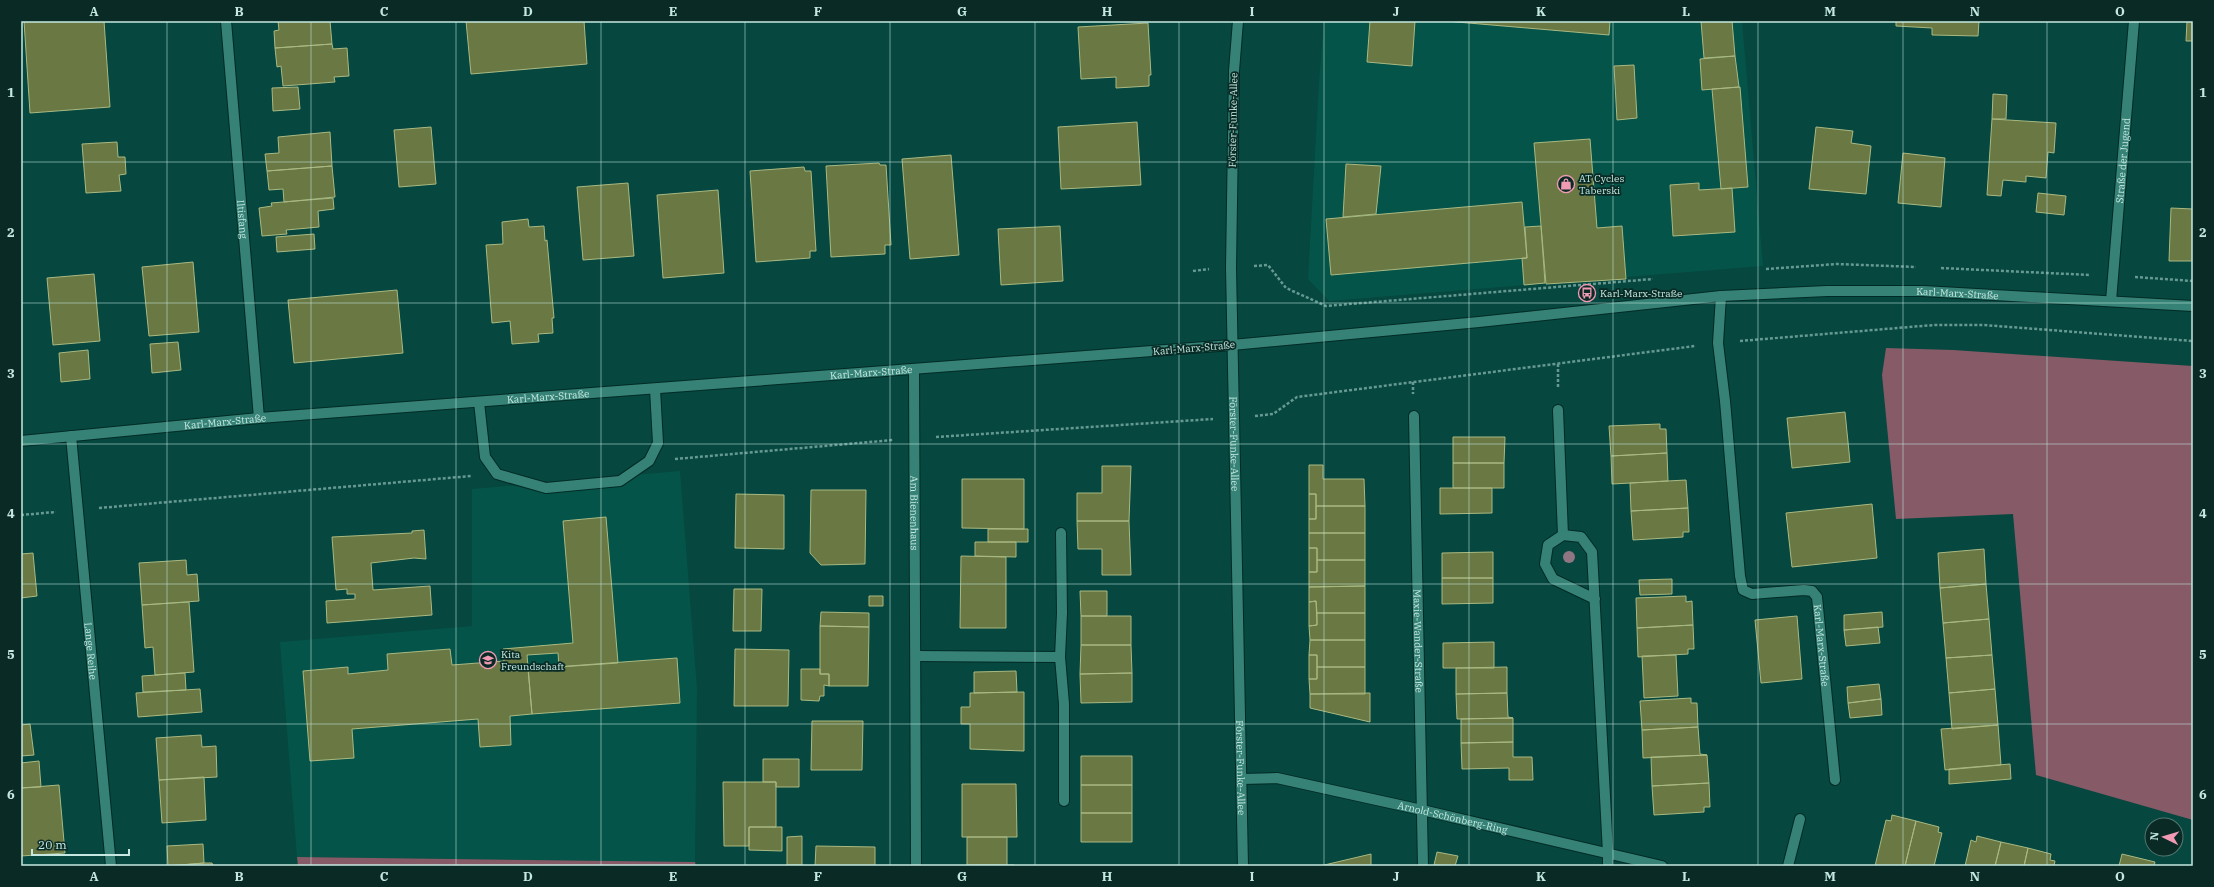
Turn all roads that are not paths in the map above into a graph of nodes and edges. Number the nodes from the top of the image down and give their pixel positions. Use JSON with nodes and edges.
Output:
{"nodes":[{"id":1,"x":226,"y":21,"type":"edge"},
{"id":2,"x":1238,"y":21,"type":"edge"},
{"id":3,"x":2134,"y":21,"type":"edge"},
{"id":4,"x":1721,"y":296,"type":"junction"},
{"id":5,"x":2111,"y":301,"type":"junction"},
{"id":6,"x":2193,"y":306,"type":"edge"},
{"id":7,"x":1232,"y":345,"type":"junction"},
{"id":8,"x":914,"y":370,"type":"junction"},
{"id":9,"x":655,"y":389,"type":"junction"},
{"id":10,"x":479,"y":402,"type":"junction"},
{"id":11,"x":1558,"y":410,"type":"dead end"},
{"id":12,"x":1414,"y":416,"type":"dead end"},
{"id":13,"x":259,"y":418,"type":"junction"},
{"id":14,"x":72,"y":436,"type":"junction"},
{"id":15,"x":21,"y":440,"type":"edge"},
{"id":16,"x":1061,"y":533,"type":"dead end"},
{"id":17,"x":1563,"y":535,"type":"junction"},
{"id":18,"x":1595,"y":599,"type":"junction"},
{"id":19,"x":916,"y":656,"type":"junction"},
{"id":20,"x":1060,"y":658,"type":"junction"},
{"id":21,"x":1242,"y":779,"type":"junction"},
{"id":22,"x":1835,"y":780,"type":"dead end"},
{"id":23,"x":1064,"y":801,"type":"dead end"},
{"id":24,"x":1422,"y":810,"type":"junction"},
{"id":25,"x":1800,"y":819,"type":"dead end"},
{"id":26,"x":1608,"y":853,"type":"junction"},
{"id":27,"x":111,"y":866,"type":"edge"},
{"id":28,"x":916,"y":866,"type":"edge"},
{"id":29,"x":1243,"y":866,"type":"edge"},
{"id":30,"x":1423,"y":866,"type":"edge"},
{"id":31,"x":1608,"y":866,"type":"edge"},
{"id":32,"x":1662,"y":866,"type":"edge"},
{"id":33,"x":1788,"y":866,"type":"edge"}],
"edges":[{"from":1,"to":13,"type":"street","name":"Iltisfang"},
{"from":2,"to":7,"type":"street","name":"Förster-Funke-Allee"},
{"from":3,"to":5,"type":"street","name":"Straße der Jugend"},
{"from":4,"to":5,"type":"street","name":"Karl-Marx-Straße"},
{"from":4,"to":7,"type":"street","name":"Karl-Marx-Straße"},
{"from":4,"to":22,"type":"street","name":"Karl-Marx-Straße"},
{"from":5,"to":6,"type":"street","name":"Karl-Marx-Straße"},
{"from":7,"to":8,"type":"street","name":"Karl-Marx-Straße"},
{"from":7,"to":21,"type":"street","name":"Förster-Funke-Allee"},
{"from":8,"to":9,"type":"street","name":"Karl-Marx-Straße"},
{"from":8,"to":19,"type":"street","name":"Am Bienenhaus"},
{"from":9,"to":10,"type":"street","name":"Karl-Marx-Straße"},
{"from":9,"to":10,"type":"street"},
{"from":10,"to":13,"type":"street","name":"Karl-Marx-Straße"},
{"from":11,"to":17,"type":"street"},
{"from":12,"to":24,"type":"street","name":"Maxie-Wander-Straße"},
{"from":13,"to":14,"type":"street","name":"Karl-Marx-Straße"},
{"from":14,"to":15,"type":"street","name":"Karl-Marx-Straße"},
{"from":14,"to":27,"type":"street","name":"Lange Reihe"},
{"from":16,"to":20,"type":"street"},
{"from":17,"to":18,"type":"street"},
{"from":17,"to":18,"type":"street"},
{"from":18,"to":26,"type":"street"},
{"from":19,"to":20,"type":"street"},
{"from":19,"to":28,"type":"street","name":"Am Bienenhaus"},
{"from":20,"to":23,"type":"street"},
{"from":21,"to":24,"type":"street","name":"Arnold-Schönberg-Ring"},
{"from":21,"to":29,"type":"street","name":"Förster-Funke-Allee"},
{"from":24,"to":26,"type":"street","name":"Arnold-Schönberg-Ring"},
{"from":24,"to":30,"type":"street","name":"Maxie-Wander-Straße"},
{"from":25,"to":33,"type":"street"},
{"from":26,"to":31,"type":"street"},
{"from":26,"to":32,"type":"street","name":"Arnold-Schönberg-Ring"}]}
